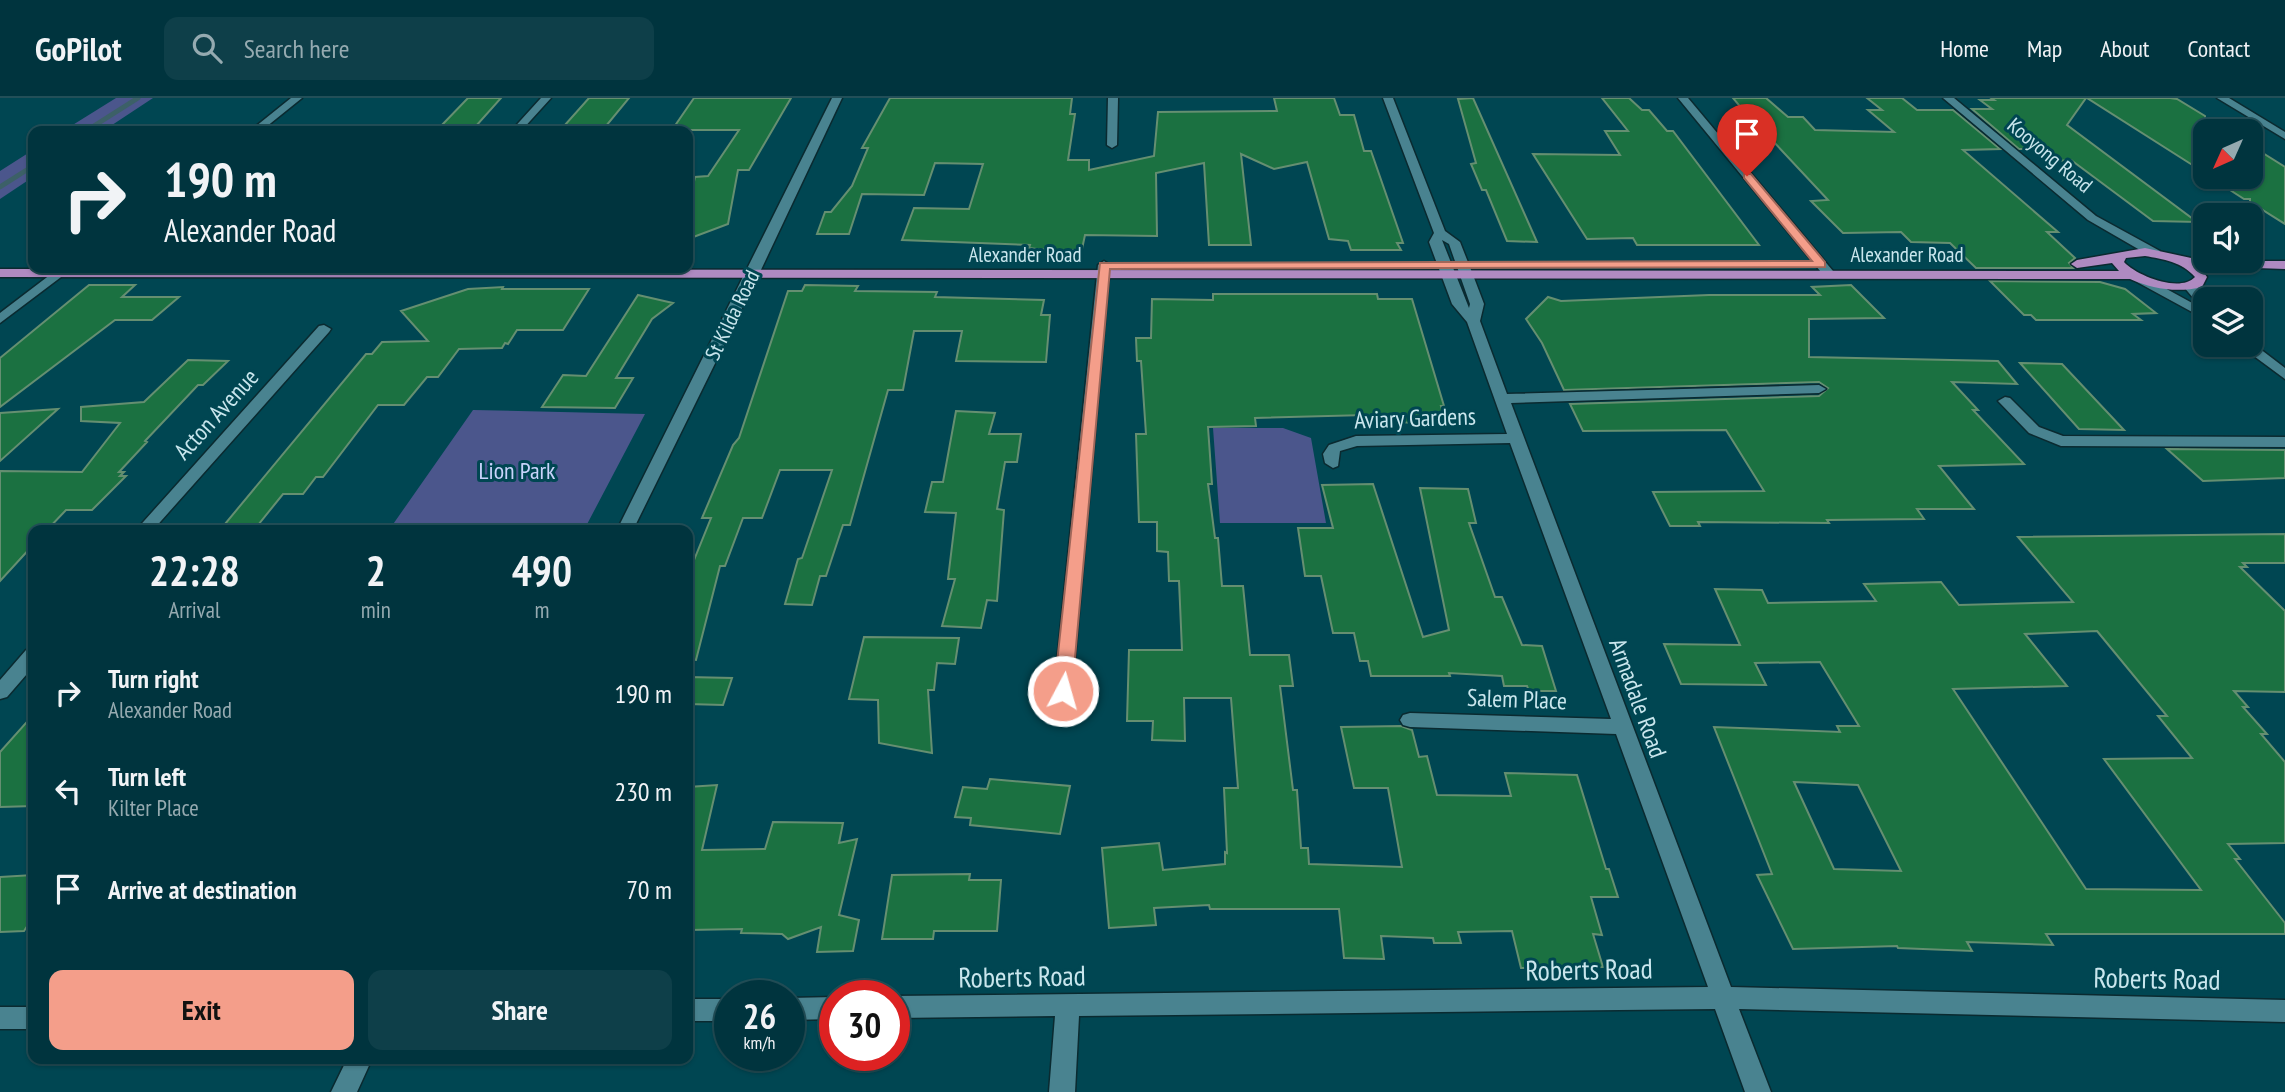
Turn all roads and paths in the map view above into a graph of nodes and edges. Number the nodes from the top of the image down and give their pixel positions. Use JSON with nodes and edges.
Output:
{"nodes":[{"id":1,"x":297,"y":98,"type":"edge"},
{"id":2,"x":546,"y":98,"type":"edge"},
{"id":3,"x":837,"y":98,"type":"edge"},
{"id":4,"x":1113,"y":98,"type":"edge"},
{"id":5,"x":1388,"y":98,"type":"edge"},
{"id":6,"x":1682,"y":98,"type":"edge"},
{"id":7,"x":1948,"y":98,"type":"edge"},
{"id":8,"x":2222,"y":98,"type":"edge"},
{"id":9,"x":261,"y":126,"type":"edge"},
{"id":10,"x":521,"y":126,"type":"edge"},
{"id":11,"x":2285,"y":136,"type":"edge"},
{"id":12,"x":1112,"y":145,"type":"dead end"},
{"id":13,"x":2092,"y":218,"type":"junction"},
{"id":14,"x":1440,"y":233,"type":"junction"},
{"id":15,"x":2156,"y":254,"type":"junction"},
{"id":16,"x":2120,"y":256,"type":"junction"},
{"id":17,"x":2178,"y":260,"type":"junction"},
{"id":18,"x":0,"y":265,"type":"edge"},
{"id":19,"x":28,"y":265,"type":"edge"},
{"id":20,"x":693,"y":265,"type":"edge"},
{"id":21,"x":2285,"y":265,"type":"edge"},
{"id":22,"x":1464,"y":269,"type":"junction"},
{"id":23,"x":1825,"y":269,"type":"junction"},
{"id":24,"x":693,"y":270,"type":"edge"},
{"id":25,"x":755,"y":270,"type":"junction"},
{"id":26,"x":1104,"y":270,"type":"junction"},
{"id":27,"x":1445,"y":270,"type":"junction"},
{"id":28,"x":28,"y":272,"type":"edge"},
{"id":29,"x":0,"y":273,"type":"edge"},
{"id":30,"x":60,"y":273,"type":"edge"},
{"id":31,"x":2285,"y":274,"type":"edge"},
{"id":32,"x":2137,"y":277,"type":"junction"},
{"id":33,"x":2201,"y":277,"type":"junction"},
{"id":34,"x":2189,"y":286,"type":"junction"},
{"id":35,"x":2193,"y":290,"type":"edge"},
{"id":36,"x":2193,"y":308,"type":"edge"},
{"id":37,"x":0,"y":319,"type":"edge"},
{"id":38,"x":1473,"y":321,"type":"junction"},
{"id":39,"x":324,"y":330,"type":"dead end"},
{"id":40,"x":2262,"y":357,"type":"edge"},
{"id":41,"x":2285,"y":375,"type":"edge"},
{"id":42,"x":1819,"y":389,"type":"dead end"},
{"id":43,"x":1500,"y":399,"type":"junction"},
{"id":44,"x":2005,"y":401,"type":"dead end"},
{"id":45,"x":1514,"y":438,"type":"junction"},
{"id":46,"x":2285,"y":442,"type":"edge"},
{"id":47,"x":1333,"y":463,"type":"dead end"},
{"id":48,"x":148,"y":525,"type":"edge"},
{"id":49,"x":628,"y":525,"type":"edge"},
{"id":50,"x":28,"y":661,"type":"edge"},
{"id":51,"x":1063,"y":691,"type":"dead end"},
{"id":52,"x":0,"y":692,"type":"edge"},
{"id":53,"x":1410,"y":720,"type":"dead end"},
{"id":54,"x":1622,"y":727,"type":"junction"},
{"id":55,"x":1723,"y":998,"type":"junction"},
{"id":56,"x":1068,"y":1005,"type":"junction"},
{"id":57,"x":910,"y":1007,"type":"edge"},
{"id":58,"x":693,"y":1010,"type":"edge"},
{"id":59,"x":714,"y":1010,"type":"edge"},
{"id":60,"x":2285,"y":1011,"type":"edge"},
{"id":61,"x":0,"y":1018,"type":"edge"},
{"id":62,"x":28,"y":1018,"type":"edge"},
{"id":63,"x":358,"y":1064,"type":"edge"},
{"id":64,"x":344,"y":1092,"type":"edge"},
{"id":65,"x":1062,"y":1092,"type":"edge"},
{"id":66,"x":1758,"y":1092,"type":"edge"}],
"edges":[{"from":1,"to":9,"type":"street"},
{"from":2,"to":10,"type":"street"},
{"from":3,"to":25,"type":"street","name":"St Kilda Road"},
{"from":4,"to":12,"type":"street"},
{"from":5,"to":14,"type":"street","name":"Armadale Road"},
{"from":6,"to":23,"type":"street"},
{"from":7,"to":13,"type":"street","name":"Kooyong Road"},
{"from":8,"to":11,"type":"street"},
{"from":13,"to":15,"type":"street","name":"Kooyong Road"},
{"from":13,"to":16,"type":"street","name":"Kooyong Road"},
{"from":14,"to":22,"type":"street","name":"Armadale Road"},
{"from":14,"to":27,"type":"street","name":"Armadale Road"},
{"from":15,"to":16,"type":"main road","name":"Alexander Road"},
{"from":15,"to":17,"type":"main road","name":"Alexander Road"},
{"from":16,"to":23,"type":"main road","name":"Alexander Road"},
{"from":16,"to":32,"type":"main road"},
{"from":17,"to":21,"type":"main road"},
{"from":17,"to":33,"type":"main road"},
{"from":18,"to":19,"type":"main road"},
{"from":20,"to":25,"type":"main road","name":"Alexander Road"},
{"from":22,"to":23,"type":"main road","name":"Alexander Road"},
{"from":22,"to":27,"type":"main road","name":"Alexander Road"},
{"from":22,"to":38,"type":"street","name":"Armadale Road"},
{"from":23,"to":32,"type":"main road","name":"Alexander Road"},
{"from":24,"to":25,"type":"main road","name":"Alexander Road"},
{"from":25,"to":26,"type":"main road","name":"Alexander Road"},
{"from":25,"to":49,"type":"street","name":"St Kilda Road"},
{"from":26,"to":27,"type":"main road","name":"Alexander Road"},
{"from":26,"to":51,"type":"street"},
{"from":27,"to":38,"type":"street","name":"Armadale Road"},
{"from":28,"to":29,"type":"main road","name":"Alexander Road"},
{"from":30,"to":37,"type":"street"},
{"from":31,"to":33,"type":"main road"},
{"from":32,"to":34,"type":"main road","name":"Alexander Road"},
{"from":32,"to":36,"type":"street"},
{"from":33,"to":34,"type":"main road"},
{"from":34,"to":35,"type":"street"},
{"from":38,"to":43,"type":"street","name":"Armadale Road"},
{"from":39,"to":48,"type":"street","name":"Acton Avenue"},
{"from":40,"to":41,"type":"street"},
{"from":42,"to":43,"type":"street"},
{"from":43,"to":45,"type":"street","name":"Armadale Road"},
{"from":44,"to":46,"type":"street"},
{"from":45,"to":47,"type":"street","name":"Aviary Gardens"},
{"from":45,"to":54,"type":"street","name":"Armadale Road"},
{"from":50,"to":52,"type":"street"},
{"from":53,"to":54,"type":"street","name":"Salem Place"},
{"from":54,"to":55,"type":"street","name":"Armadale Road"},
{"from":55,"to":56,"type":"street","name":"Roberts Road"},
{"from":55,"to":60,"type":"street","name":"Roberts Road"},
{"from":55,"to":66,"type":"street","name":"Armadale Road"},
{"from":56,"to":57,"type":"street","name":"Roberts Road"},
{"from":56,"to":65,"type":"street"},
{"from":58,"to":59,"type":"street"},
{"from":61,"to":62,"type":"street"},
{"from":63,"to":64,"type":"street"}]}
